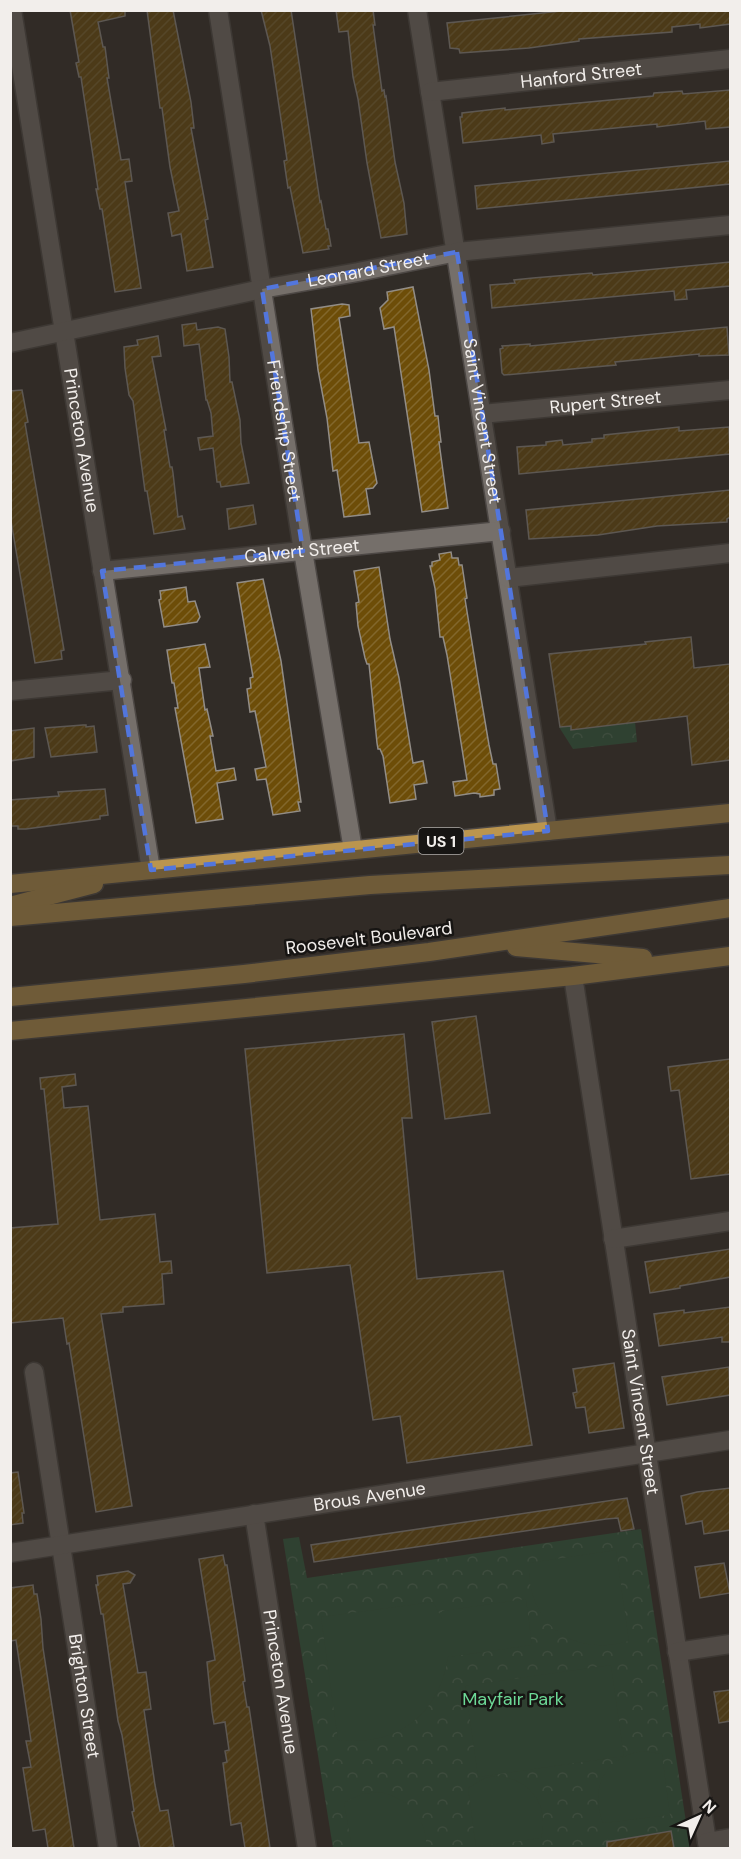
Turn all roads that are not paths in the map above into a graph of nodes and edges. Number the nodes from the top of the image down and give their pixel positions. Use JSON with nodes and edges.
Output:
{"nodes":[{"id":1,"x":12,"y":10,"type":"edge"},
{"id":2,"x":218,"y":10,"type":"edge"},
{"id":3,"x":417,"y":10,"type":"edge"},
{"id":4,"x":730,"y":60,"type":"edge"},
{"id":5,"x":430,"y":92,"type":"junction"},
{"id":6,"x":730,"y":225,"type":"edge"},
{"id":7,"x":457,"y":252,"type":"junction"},
{"id":8,"x":262,"y":289,"type":"junction"},
{"id":9,"x":65,"y":331,"type":"junction"},
{"id":10,"x":10,"y":343,"type":"edge"},
{"id":11,"x":730,"y":390,"type":"edge"},
{"id":12,"x":482,"y":414,"type":"junction"},
{"id":13,"x":501,"y":531,"type":"junction"},
{"id":14,"x":303,"y":551,"type":"junction"},
{"id":15,"x":730,"y":553,"type":"edge"},
{"id":16,"x":102,"y":571,"type":"junction"},
{"id":17,"x":508,"y":578,"type":"junction"},
{"id":18,"x":122,"y":680,"type":"junction"},
{"id":19,"x":10,"y":691,"type":"edge"},
{"id":20,"x":730,"y":813,"type":"edge"},
{"id":21,"x":548,"y":831,"type":"junction"},
{"id":22,"x":353,"y":850,"type":"junction"},
{"id":23,"x":730,"y":866,"type":"edge"},
{"id":24,"x":152,"y":870,"type":"junction"},
{"id":25,"x":10,"y":884,"type":"edge"},
{"id":26,"x":10,"y":906,"type":"edge"},
{"id":27,"x":730,"y":909,"type":"edge"},
{"id":28,"x":10,"y":917,"type":"edge"},
{"id":29,"x":484,"y":944,"type":"junction"},
{"id":30,"x":730,"y":956,"type":"edge"},
{"id":31,"x":676,"y":961,"type":"junction"},
{"id":32,"x":573,"y":976,"type":"junction"},
{"id":33,"x":10,"y":998,"type":"edge"},
{"id":34,"x":10,"y":1031,"type":"edge"},
{"id":35,"x":730,"y":1221,"type":"edge"},
{"id":36,"x":613,"y":1239,"type":"junction"},
{"id":37,"x":34,"y":1372,"type":"dead end"},
{"id":38,"x":730,"y":1440,"type":"edge"},
{"id":39,"x":647,"y":1454,"type":"junction"},
{"id":40,"x":254,"y":1514,"type":"junction"},
{"id":41,"x":61,"y":1544,"type":"junction"},
{"id":42,"x":10,"y":1553,"type":"edge"},
{"id":43,"x":730,"y":1644,"type":"edge"},
{"id":44,"x":677,"y":1652,"type":"junction"},
{"id":45,"x":730,"y":1838,"type":"edge"},
{"id":46,"x":707,"y":1845,"type":"edge"},
{"id":47,"x":108,"y":1848,"type":"edge"},
{"id":48,"x":307,"y":1848,"type":"edge"}],
"edges":[{"from":1,"to":9,"type":"street","name":"Princeton Avenue"},
{"from":2,"to":8,"type":"street","name":"Friendship Street"},
{"from":3,"to":5,"type":"street","name":"Saint Vincent Street"},
{"from":4,"to":5,"type":"street","name":"Hanford Street"},
{"from":5,"to":7,"type":"street","name":"Saint Vincent Street"},
{"from":6,"to":7,"type":"street","name":"Leonard Street"},
{"from":7,"to":8,"type":"street","name":"Leonard Street"},
{"from":7,"to":12,"type":"street","name":"Saint Vincent Street"},
{"from":8,"to":9,"type":"street","name":"Leonard Street"},
{"from":8,"to":14,"type":"street","name":"Friendship Street"},
{"from":9,"to":10,"type":"street","name":"Leonard Street"},
{"from":9,"to":16,"type":"street","name":"Princeton Avenue"},
{"from":11,"to":12,"type":"street","name":"Rupert Street"},
{"from":12,"to":13,"type":"street","name":"Saint Vincent Street"},
{"from":13,"to":14,"type":"street","name":"Calvert Street"},
{"from":13,"to":17,"type":"street","name":"Saint Vincent Street"},
{"from":14,"to":16,"type":"street","name":"Calvert Street"},
{"from":14,"to":22,"type":"street","name":"Friendship Street"},
{"from":15,"to":17,"type":"street"},
{"from":16,"to":18,"type":"street","name":"Princeton Avenue"},
{"from":17,"to":21,"type":"street","name":"Saint Vincent Street"},
{"from":18,"to":19,"type":"street"},
{"from":18,"to":24,"type":"street","name":"Princeton Avenue"},
{"from":20,"to":21,"type":"highway","number":"US 1"},
{"from":21,"to":22,"type":"highway","number":"US 1"},
{"from":22,"to":24,"type":"highway","number":"US 1"},
{"from":23,"to":28,"type":"highway","number":"US 1"},
{"from":24,"to":25,"type":"highway","number":"US 1"},
{"from":24,"to":26,"type":"highway"},
{"from":27,"to":29,"type":"highway","name":"Roosevelt Boulevard"},
{"from":29,"to":31,"type":"highway"},
{"from":29,"to":33,"type":"highway","name":"Roosevelt Boulevard"},
{"from":30,"to":31,"type":"highway"},
{"from":31,"to":32,"type":"highway"},
{"from":32,"to":34,"type":"highway"},
{"from":32,"to":36,"type":"street","name":"Saint Vincent Street"},
{"from":35,"to":36,"type":"street"},
{"from":36,"to":39,"type":"street","name":"Saint Vincent Street"},
{"from":37,"to":41,"type":"street","name":"Brighton Street"},
{"from":38,"to":39,"type":"street","name":"Brous Avenue"},
{"from":39,"to":40,"type":"street","name":"Brous Avenue"},
{"from":39,"to":44,"type":"street","name":"Saint Vincent Street"},
{"from":40,"to":41,"type":"street","name":"Brous Avenue"},
{"from":40,"to":48,"type":"street","name":"Princeton Avenue"},
{"from":41,"to":42,"type":"street","name":"Brous Avenue"},
{"from":41,"to":47,"type":"street","name":"Brighton Street"},
{"from":43,"to":44,"type":"street"},
{"from":44,"to":46,"type":"street","name":"Saint Vincent Street"},
{"from":45,"to":46,"type":"street"}]}
